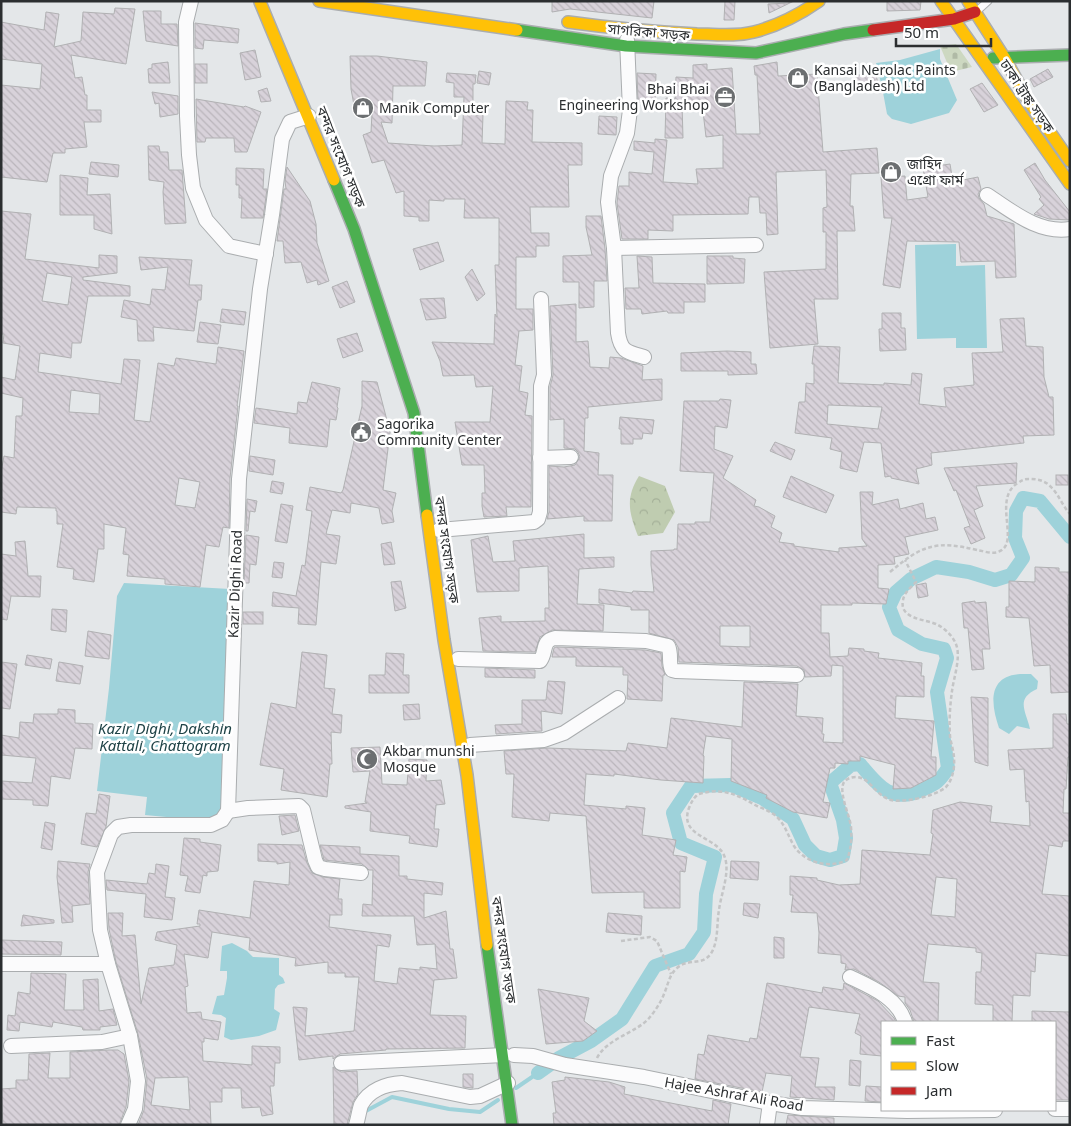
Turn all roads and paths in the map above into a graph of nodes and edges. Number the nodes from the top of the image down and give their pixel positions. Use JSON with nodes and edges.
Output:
{"nodes":[{"id":1,"x":191,"y":1,"type":"edge"},
{"id":2,"x":267,"y":1,"type":"edge"},
{"id":3,"x":319,"y":1,"type":"edge"},
{"id":4,"x":819,"y":1,"type":"edge"},
{"id":5,"x":941,"y":1,"type":"edge"},
{"id":6,"x":968,"y":1,"type":"edge"},
{"id":7,"x":988,"y":1,"type":"edge"},
{"id":8,"x":259,"y":2,"type":"edge"},
{"id":9,"x":975,"y":12,"type":"junction"},
{"id":10,"x":954,"y":19,"type":"junction"},
{"id":11,"x":560,"y":21,"type":"dead end"},
{"id":12,"x":627,"y":30,"type":"junction"},
{"id":13,"x":626,"y":46,"type":"junction"},
{"id":14,"x":1070,"y":55,"type":"edge"},
{"id":15,"x":1004,"y":57,"type":"junction"},
{"id":16,"x":984,"y":60,"type":"junction"},
{"id":17,"x":309,"y":116,"type":"junction"},
{"id":18,"x":1070,"y":161,"type":"edge"},
{"id":19,"x":1070,"y":184,"type":"edge"},
{"id":20,"x":987,"y":195,"type":"dead end"},
{"id":21,"x":363,"y":222,"type":"dead end"},
{"id":22,"x":1070,"y":229,"type":"edge"},
{"id":23,"x":756,"y":245,"type":"dead end"},
{"id":24,"x":614,"y":248,"type":"junction"},
{"id":25,"x":266,"y":254,"type":"junction"},
{"id":26,"x":542,"y":299,"type":"dead end"},
{"id":27,"x":644,"y":357,"type":"dead end"},
{"id":28,"x":571,"y":457,"type":"dead end"},
{"id":29,"x":540,"y":458,"type":"junction"},
{"id":30,"x":1070,"y":514,"type":"edge"},
{"id":31,"x":439,"y":530,"type":"junction"},
{"id":32,"x":905,"y":560,"type":"junction"},
{"id":33,"x":890,"y":572,"type":"dead end"},
{"id":34,"x":458,"y":659,"type":"junction"},
{"id":35,"x":798,"y":675,"type":"dead end"},
{"id":36,"x":618,"y":698,"type":"dead end"},
{"id":37,"x":470,"y":745,"type":"junction"},
{"id":38,"x":228,"y":811,"type":"junction"},
{"id":39,"x":361,"y":873,"type":"dead end"},
{"id":40,"x":621,"y":940,"type":"dead end"},
{"id":41,"x":1,"y":964,"type":"edge"},
{"id":42,"x":108,"y":964,"type":"junction"},
{"id":43,"x":670,"y":974,"type":"junction"},
{"id":44,"x":850,"y":978,"type":"dead end"},
{"id":45,"x":905,"y":1021,"type":"edge"},
{"id":46,"x":130,"y":1036,"type":"junction"},
{"id":47,"x":12,"y":1046,"type":"dead end"},
{"id":48,"x":509,"y":1055,"type":"junction"},
{"id":49,"x":341,"y":1063,"type":"dead end"},
{"id":50,"x":593,"y":1069,"type":"junction"},
{"id":51,"x":513,"y":1083,"type":"junction"},
{"id":52,"x":770,"y":1103,"type":"junction"},
{"id":53,"x":1056,"y":1109,"type":"edge"},
{"id":54,"x":1070,"y":1109,"type":"edge"},
{"id":55,"x":881,"y":1110,"type":"edge"},
{"id":56,"x":128,"y":1125,"type":"edge"},
{"id":57,"x":356,"y":1125,"type":"edge"},
{"id":58,"x":512,"y":1125,"type":"edge"},
{"id":59,"x":767,"y":1125,"type":"edge"}],
"edges":[{"from":1,"to":25,"type":"street"},
{"from":2,"to":8,"type":"main road"},
{"from":3,"to":13,"type":"main road","name":"সাগরিকা সড়ক"},
{"from":4,"to":12,"type":"main road","name":"সাগরিকা সড়ক"},
{"from":5,"to":10,"type":"main road","name":"ঢাকা ট্রাঙ্ক সড়ক"},
{"from":6,"to":9,"type":"main road","name":"ঢাকা ট্রাঙ্ক সড়ক"},
{"from":7,"to":9,"type":"lane"},
{"from":8,"to":17,"type":"main road","name":"বন্দর সংযোগ সড়ক"},
{"from":9,"to":10,"type":"main road","name":"সাগরিকা সড়ক"},
{"from":9,"to":15,"type":"main road","name":"ঢাকা ট্রাঙ্ক সড়ক"},
{"from":10,"to":13,"type":"main road","name":"সাগরিকা সড়ক"},
{"from":10,"to":16,"type":"main road","name":"ঢাকা ট্রাঙ্ক সড়ক"},
{"from":11,"to":12,"type":"main road","name":"সাগরিকা সড়ক"},
{"from":12,"to":13,"type":"street"},
{"from":13,"to":24,"type":"street"},
{"from":14,"to":15,"type":"main road"},
{"from":15,"to":16,"type":"main road"},
{"from":15,"to":18,"type":"main road","name":"ঢাকা ট্রাঙ্ক সড়ক"},
{"from":16,"to":19,"type":"main road","name":"ঢাকা ট্রাঙ্ক সড়ক"},
{"from":17,"to":25,"type":"street","name":"Kazir Dighi Road"},
{"from":17,"to":48,"type":"main road","name":"বন্দর সংযোগ সড়ক"},
{"from":20,"to":22,"type":"street"},
{"from":21,"to":31,"type":"main road","name":"বন্দর সংযোগ সড়ক"},
{"from":23,"to":24,"type":"street"},
{"from":24,"to":27,"type":"street"},
{"from":25,"to":38,"type":"street","name":"Kazir Dighi Road"},
{"from":26,"to":29,"type":"street"},
{"from":28,"to":29,"type":"street"},
{"from":29,"to":31,"type":"street"},
{"from":30,"to":32,"type":"path"},
{"from":31,"to":34,"type":"main road","name":"বন্দর সংযোগ সড়ক"},
{"from":32,"to":33,"type":"path"},
{"from":32,"to":43,"type":"path"},
{"from":34,"to":35,"type":"street"},
{"from":34,"to":37,"type":"main road","name":"বন্দর সংযোগ সড়ক"},
{"from":36,"to":37,"type":"street"},
{"from":37,"to":48,"type":"main road","name":"বন্দর সংযোগ সড়ক"},
{"from":38,"to":39,"type":"street"},
{"from":38,"to":42,"type":"street"},
{"from":40,"to":43,"type":"path"},
{"from":41,"to":42,"type":"street"},
{"from":42,"to":46,"type":"street"},
{"from":43,"to":50,"type":"path"},
{"from":44,"to":45,"type":"street"},
{"from":46,"to":47,"type":"street"},
{"from":46,"to":56,"type":"street"},
{"from":48,"to":49,"type":"street","name":"Hajee Ashraf Ali Road"},
{"from":48,"to":50,"type":"street","name":"Hajee Ashraf Ali Road"},
{"from":48,"to":51,"type":"main road","name":"বন্দর সংযোগ সড়ক"},
{"from":50,"to":52,"type":"street","name":"Hajee Ashraf Ali Road"},
{"from":51,"to":57,"type":"street"},
{"from":51,"to":58,"type":"main road","name":"বন্দর সংযোগ সড়ক"},
{"from":52,"to":55,"type":"street","name":"Hajee Ashraf Ali Road"},
{"from":52,"to":59,"type":"street"},
{"from":53,"to":54,"type":"street"}]}
